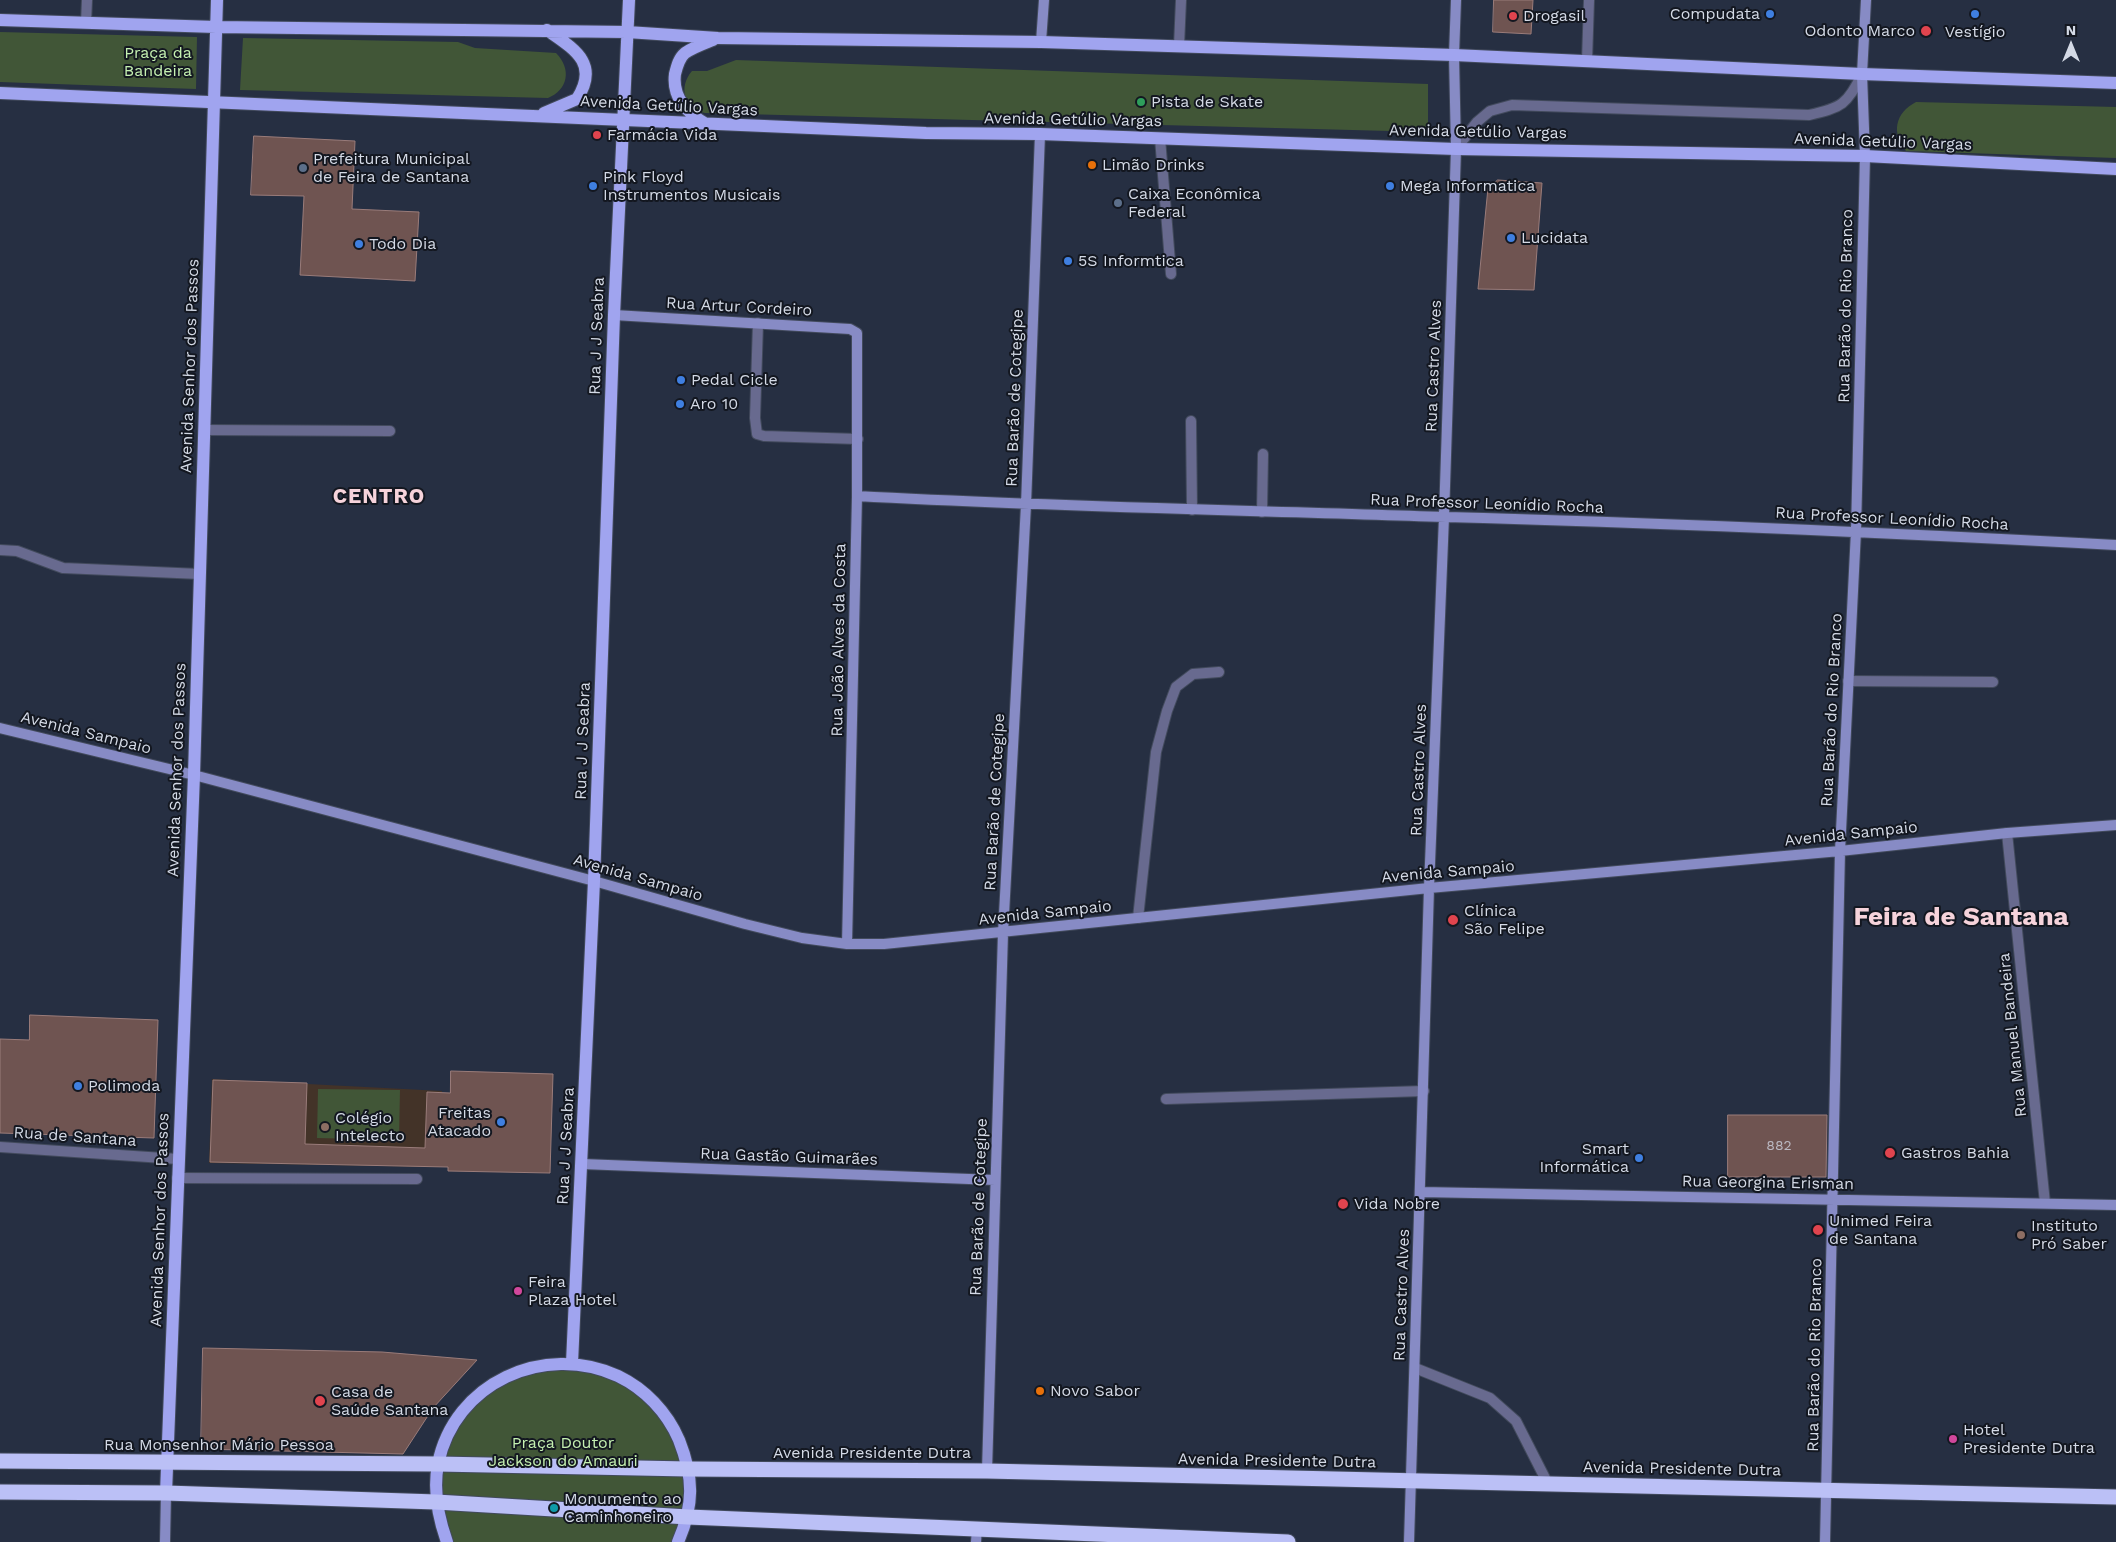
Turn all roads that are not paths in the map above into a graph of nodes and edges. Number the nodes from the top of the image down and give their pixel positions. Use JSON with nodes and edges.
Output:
{"nodes":[{"id":1,"x":87,"y":0,"type":"edge"},
{"id":2,"x":217,"y":0,"type":"edge"},
{"id":3,"x":629,"y":0,"type":"edge"},
{"id":4,"x":1044,"y":0,"type":"edge"},
{"id":5,"x":1181,"y":0,"type":"edge"},
{"id":6,"x":1456,"y":0,"type":"edge"},
{"id":7,"x":1589,"y":0,"type":"edge"},
{"id":8,"x":1866,"y":0,"type":"edge"},
{"id":9,"x":0,"y":20,"type":"edge"},
{"id":10,"x":86,"y":23,"type":"junction"},
{"id":11,"x":216,"y":27,"type":"junction"},
{"id":12,"x":547,"y":30,"type":"junction"},
{"id":13,"x":627,"y":32,"type":"junction"},
{"id":14,"x":718,"y":38,"type":"junction"},
{"id":15,"x":1041,"y":42,"type":"junction"},
{"id":16,"x":1179,"y":46,"type":"junction"},
{"id":17,"x":1454,"y":55,"type":"junction"},
{"id":18,"x":1587,"y":61,"type":"junction"},
{"id":19,"x":1862,"y":74,"type":"junction"},
{"id":20,"x":2116,"y":83,"type":"edge"},
{"id":21,"x":0,"y":93,"type":"edge"},
{"id":22,"x":214,"y":103,"type":"junction"},
{"id":23,"x":537,"y":115,"type":"junction"},
{"id":24,"x":623,"y":120,"type":"junction"},
{"id":25,"x":708,"y":125,"type":"junction"},
{"id":26,"x":1040,"y":134,"type":"junction"},
{"id":27,"x":1160,"y":138,"type":"junction"},
{"id":28,"x":1456,"y":149,"type":"junction"},
{"id":29,"x":1865,"y":156,"type":"junction"},
{"id":30,"x":2116,"y":169,"type":"edge"},
{"id":31,"x":1171,"y":274,"type":"dead end"},
{"id":32,"x":614,"y":315,"type":"junction"},
{"id":33,"x":758,"y":323,"type":"junction"},
{"id":34,"x":858,"y":337,"type":"joint"},
{"id":35,"x":1191,"y":421,"type":"dead end"},
{"id":36,"x":204,"y":430,"type":"junction"},
{"id":37,"x":390,"y":431,"type":"dead end"},
{"id":38,"x":858,"y":439,"type":"junction"},
{"id":39,"x":1263,"y":454,"type":"dead end"},
{"id":40,"x":857,"y":496,"type":"junction"},
{"id":41,"x":1026,"y":505,"type":"junction"},
{"id":42,"x":1192,"y":510,"type":"junction"},
{"id":43,"x":1262,"y":512,"type":"junction"},
{"id":44,"x":1444,"y":516,"type":"junction"},
{"id":45,"x":1856,"y":531,"type":"junction"},
{"id":46,"x":2116,"y":545,"type":"edge"},
{"id":47,"x":0,"y":550,"type":"edge"},
{"id":48,"x":200,"y":574,"type":"junction"},
{"id":49,"x":1219,"y":672,"type":"dead end"},
{"id":50,"x":1848,"y":681,"type":"junction"},
{"id":51,"x":1993,"y":682,"type":"dead end"},
{"id":52,"x":0,"y":728,"type":"edge"},
{"id":53,"x":194,"y":775,"type":"junction"},
{"id":54,"x":2116,"y":825,"type":"edge"},
{"id":55,"x":2007,"y":833,"type":"junction"},
{"id":56,"x":1840,"y":851,"type":"junction"},
{"id":57,"x":594,"y":881,"type":"junction"},
{"id":58,"x":1429,"y":888,"type":"junction"},
{"id":59,"x":1138,"y":918,"type":"junction"},
{"id":60,"x":1003,"y":933,"type":"junction"},
{"id":61,"x":847,"y":944,"type":"junction"},
{"id":62,"x":1424,"y":1091,"type":"junction"},
{"id":63,"x":1166,"y":1099,"type":"dead end"},
{"id":64,"x":0,"y":1146,"type":"edge"},
{"id":65,"x":178,"y":1159,"type":"junction"},
{"id":66,"x":582,"y":1164,"type":"junction"},
{"id":67,"x":177,"y":1178,"type":"junction"},
{"id":68,"x":417,"y":1179,"type":"dead end"},
{"id":69,"x":994,"y":1180,"type":"junction"},
{"id":70,"x":1420,"y":1192,"type":"junction"},
{"id":71,"x":1833,"y":1199,"type":"junction"},
{"id":72,"x":2045,"y":1203,"type":"junction"},
{"id":73,"x":2116,"y":1205,"type":"edge"},
{"id":74,"x":572,"y":1363,"type":"junction"},
{"id":75,"x":1415,"y":1368,"type":"junction"},
{"id":76,"x":0,"y":1461,"type":"edge"},
{"id":77,"x":167,"y":1462,"type":"junction"},
{"id":78,"x":438,"y":1464,"type":"junction"},
{"id":79,"x":688,"y":1469,"type":"junction"},
{"id":80,"x":987,"y":1471,"type":"junction"},
{"id":81,"x":1411,"y":1482,"type":"junction"},
{"id":82,"x":1548,"y":1484,"type":"junction"},
{"id":83,"x":1827,"y":1489,"type":"junction"},
{"id":84,"x":0,"y":1492,"type":"edge"},
{"id":85,"x":166,"y":1493,"type":"junction"},
{"id":86,"x":2116,"y":1497,"type":"edge"},
{"id":87,"x":436,"y":1502,"type":"junction"},
{"id":88,"x":688,"y":1517,"type":"junction"},
{"id":89,"x":976,"y":1535,"type":"edge"},
{"id":90,"x":165,"y":1542,"type":"edge"},
{"id":91,"x":447,"y":1542,"type":"edge"},
{"id":92,"x":678,"y":1542,"type":"edge"},
{"id":93,"x":1288,"y":1542,"type":"edge"},
{"id":94,"x":1409,"y":1542,"type":"edge"},
{"id":95,"x":1825,"y":1542,"type":"edge"}],
"edges":[{"from":1,"to":10,"type":"street"},
{"from":2,"to":11,"type":"main road","name":"Avenida Senhor dos Passos"},
{"from":3,"to":13,"type":"main road","name":"Rua J J Seabra"},
{"from":4,"to":15,"type":"street"},
{"from":5,"to":16,"type":"street"},
{"from":6,"to":17,"type":"street","name":"Rua Castro Alves"},
{"from":7,"to":18,"type":"street"},
{"from":8,"to":19,"type":"street","name":"Rua Barão do Rio Branco"},
{"from":9,"to":10,"type":"main road"},
{"from":10,"to":11,"type":"main road"},
{"from":11,"to":12,"type":"main road"},
{"from":11,"to":22,"type":"main road","name":"Avenida Senhor dos Passos"},
{"from":12,"to":13,"type":"main road"},
{"from":12,"to":23,"type":"main road"},
{"from":13,"to":14,"type":"main road"},
{"from":13,"to":24,"type":"main road","name":"Rua J J Seabra"},
{"from":14,"to":15,"type":"main road"},
{"from":14,"to":25,"type":"main road"},
{"from":15,"to":16,"type":"main road"},
{"from":16,"to":17,"type":"main road"},
{"from":17,"to":18,"type":"main road"},
{"from":17,"to":28,"type":"street","name":"Rua Castro Alves"},
{"from":18,"to":19,"type":"main road"},
{"from":19,"to":20,"type":"main road"},
{"from":19,"to":28,"type":"street"},
{"from":19,"to":29,"type":"street","name":"Rua Barão do Rio Branco"},
{"from":21,"to":22,"type":"main road","name":"Avenida Getúlio Vargas"},
{"from":22,"to":23,"type":"main road","name":"Avenida Getúlio Vargas"},
{"from":22,"to":36,"type":"main road","name":"Avenida Senhor dos Passos"},
{"from":23,"to":24,"type":"main road","name":"Avenida Getúlio Vargas"},
{"from":24,"to":25,"type":"main road","name":"Avenida Getúlio Vargas"},
{"from":24,"to":32,"type":"main road","name":"Rua J J Seabra"},
{"from":25,"to":26,"type":"main road","name":"Avenida Getúlio Vargas"},
{"from":26,"to":27,"type":"main road","name":"Avenida Getúlio Vargas"},
{"from":26,"to":41,"type":"street","name":"Rua Barão de Cotegipe"},
{"from":27,"to":28,"type":"main road","name":"Avenida Getúlio Vargas"},
{"from":27,"to":31,"type":"street"},
{"from":28,"to":29,"type":"main road","name":"Avenida Getúlio Vargas"},
{"from":28,"to":44,"type":"street","name":"Rua Castro Alves"},
{"from":29,"to":30,"type":"main road","name":"Avenida Getúlio Vargas"},
{"from":29,"to":45,"type":"street","name":"Rua Barão do Rio Branco"},
{"from":32,"to":33,"type":"street","name":"Rua Artur Cordeiro"},
{"from":32,"to":57,"type":"main road","name":"Rua J J Seabra"},
{"from":33,"to":34,"type":"street","name":"Rua Artur Cordeiro"},
{"from":33,"to":38,"type":"street"},
{"from":34,"to":38,"type":"street","name":"Rua João Alves da Costa"},
{"from":35,"to":42,"type":"street"},
{"from":36,"to":37,"type":"street"},
{"from":36,"to":48,"type":"main road","name":"Avenida Senhor dos Passos"},
{"from":38,"to":40,"type":"street","name":"Rua João Alves da Costa"},
{"from":39,"to":43,"type":"street"},
{"from":40,"to":41,"type":"street","name":"Rua Professor Leonídio Rocha"},
{"from":40,"to":61,"type":"street","name":"Rua João Alves da Costa"},
{"from":41,"to":42,"type":"street","name":"Rua Professor Leonídio Rocha"},
{"from":41,"to":60,"type":"street","name":"Rua Barão de Cotegipe"},
{"from":42,"to":43,"type":"street","name":"Rua Professor Leonídio Rocha"},
{"from":43,"to":44,"type":"street","name":"Rua Professor Leonídio Rocha"},
{"from":44,"to":45,"type":"street","name":"Rua Professor Leonídio Rocha"},
{"from":44,"to":58,"type":"street","name":"Rua Castro Alves"},
{"from":45,"to":46,"type":"street","name":"Rua Professor Leonídio Rocha"},
{"from":45,"to":50,"type":"street","name":"Rua Barão do Rio Branco"},
{"from":47,"to":48,"type":"street"},
{"from":48,"to":53,"type":"main road","name":"Avenida Senhor dos Passos"},
{"from":49,"to":59,"type":"street"},
{"from":50,"to":51,"type":"street"},
{"from":50,"to":56,"type":"street","name":"Rua Barão do Rio Branco"},
{"from":52,"to":53,"type":"street","name":"Avenida Sampaio"},
{"from":53,"to":57,"type":"street","name":"Avenida Sampaio"},
{"from":53,"to":65,"type":"main road","name":"Avenida Senhor dos Passos"},
{"from":54,"to":55,"type":"street","name":"Avenida Sampaio"},
{"from":55,"to":56,"type":"street","name":"Avenida Sampaio"},
{"from":55,"to":72,"type":"street","name":"Rua Manuel Bandeira"},
{"from":56,"to":58,"type":"street","name":"Avenida Sampaio"},
{"from":56,"to":71,"type":"street","name":"Rua Barão do Rio Branco"},
{"from":57,"to":61,"type":"street","name":"Avenida Sampaio"},
{"from":57,"to":66,"type":"main road","name":"Rua J J Seabra"},
{"from":58,"to":59,"type":"street","name":"Avenida Sampaio"},
{"from":58,"to":62,"type":"street","name":"Rua Castro Alves"},
{"from":59,"to":60,"type":"street","name":"Avenida Sampaio"},
{"from":60,"to":61,"type":"street","name":"Avenida Sampaio"},
{"from":60,"to":69,"type":"street","name":"Rua Barão de Cotegipe"},
{"from":62,"to":63,"type":"street"},
{"from":62,"to":70,"type":"street","name":"Rua Castro Alves"},
{"from":64,"to":65,"type":"street","name":"Rua de Santana"},
{"from":65,"to":67,"type":"main road","name":"Avenida Senhor dos Passos"},
{"from":66,"to":69,"type":"street","name":"Rua Gastão Guimarães"},
{"from":66,"to":74,"type":"main road","name":"Rua J J Seabra"},
{"from":67,"to":68,"type":"street"},
{"from":67,"to":77,"type":"main road","name":"Avenida Senhor dos Passos"},
{"from":69,"to":80,"type":"street","name":"Rua Barão de Cotegipe"},
{"from":70,"to":71,"type":"street","name":"Rua Georgina Erisman"},
{"from":70,"to":75,"type":"street","name":"Rua Castro Alves"},
{"from":71,"to":72,"type":"street","name":"Rua Georgina Erisman"},
{"from":71,"to":83,"type":"street","name":"Rua Barão do Rio Branco"},
{"from":72,"to":73,"type":"street","name":"Rua Georgina Erisman"},
{"from":74,"to":78,"type":"main road"},
{"from":74,"to":79,"type":"main road"},
{"from":75,"to":81,"type":"street","name":"Rua Castro Alves"},
{"from":75,"to":82,"type":"street"},
{"from":76,"to":77,"type":"highway","name":"Rua Monsenhor Mário Pessoa"},
{"from":77,"to":78,"type":"highway","name":"Rua Monsenhor Mário Pessoa"},
{"from":77,"to":85,"type":"main road","name":"Avenida Senhor dos Passos"},
{"from":78,"to":79,"type":"highway","name":"Avenida Presidente Dutra"},
{"from":78,"to":87,"type":"main road"},
{"from":79,"to":80,"type":"highway","name":"Avenida Presidente Dutra"},
{"from":79,"to":88,"type":"main road"},
{"from":80,"to":81,"type":"highway","name":"Avenida Presidente Dutra"},
{"from":81,"to":82,"type":"highway","name":"Avenida Presidente Dutra"},
{"from":81,"to":94,"type":"street","name":"Rua Castro Alves"},
{"from":82,"to":83,"type":"highway","name":"Avenida Presidente Dutra"},
{"from":83,"to":86,"type":"highway","name":"Avenida Presidente Dutra"},
{"from":83,"to":95,"type":"street","name":"Rua Barão do Rio Branco"},
{"from":84,"to":85,"type":"highway"},
{"from":85,"to":87,"type":"highway"},
{"from":85,"to":90,"type":"street","name":"Avenida Senhor dos Passos"},
{"from":87,"to":88,"type":"highway"},
{"from":87,"to":91,"type":"main road"},
{"from":88,"to":89,"type":"highway"},
{"from":88,"to":92,"type":"main road"},
{"from":89,"to":93,"type":"highway"}]}
